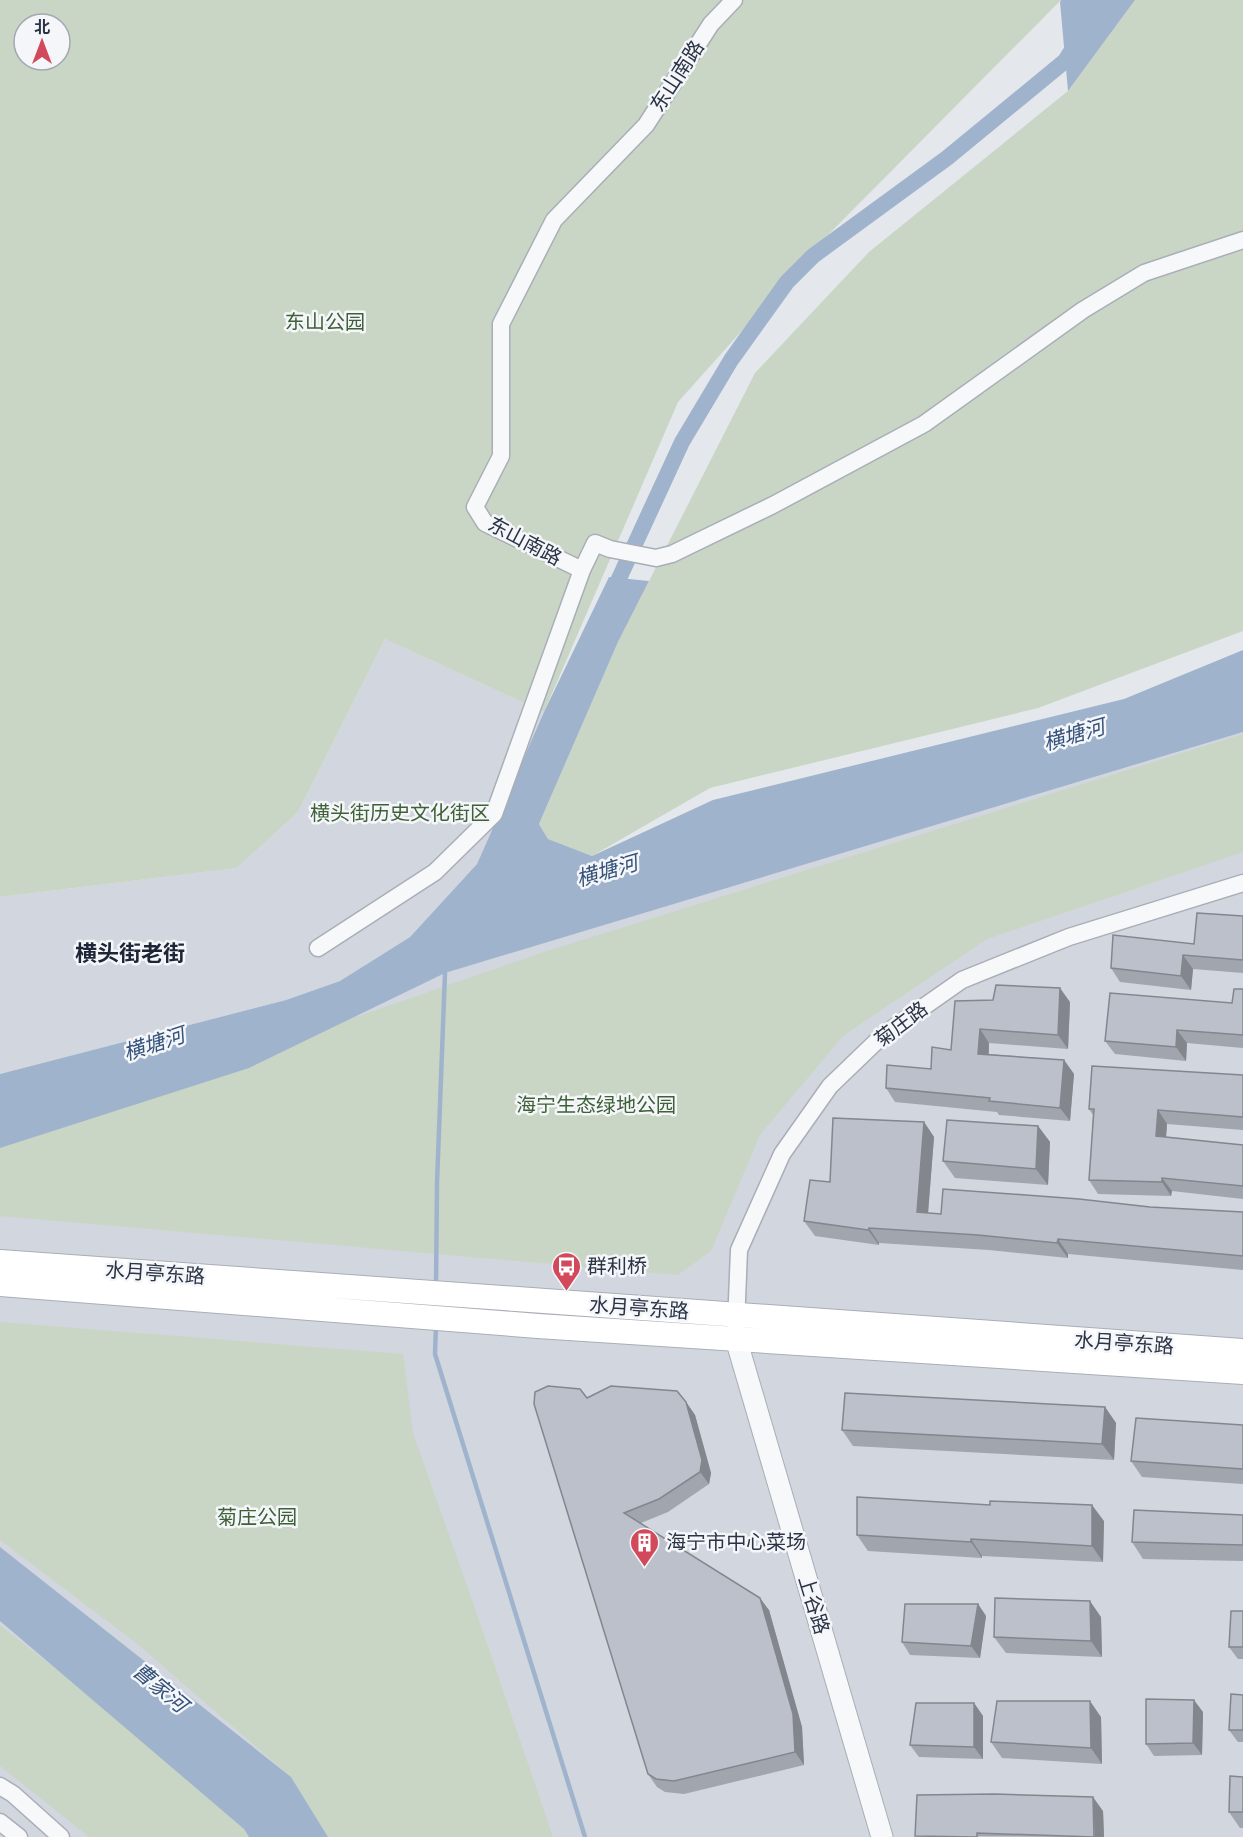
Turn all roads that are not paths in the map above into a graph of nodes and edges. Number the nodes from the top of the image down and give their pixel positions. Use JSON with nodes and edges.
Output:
{"nodes":[{"id":1,"x":734,"y":0,"type":"edge"},
{"id":2,"x":1243,"y":240,"type":"edge"},
{"id":3,"x":582,"y":570,"type":"junction"},
{"id":4,"x":1243,"y":883,"type":"edge"},
{"id":5,"x":318,"y":948,"type":"dead end"},
{"id":6,"x":0,"y":1262,"type":"edge"},
{"id":7,"x":0,"y":1284,"type":"edge"},
{"id":8,"x":737,"y":1315,"type":"junction"},
{"id":9,"x":735,"y":1339,"type":"junction"},
{"id":10,"x":1243,"y":1351,"type":"edge"},
{"id":11,"x":1243,"y":1372,"type":"edge"},
{"id":12,"x":0,"y":1786,"type":"edge"},
{"id":13,"x":0,"y":1822,"type":"edge"},
{"id":14,"x":19,"y":1837,"type":"edge"},
{"id":15,"x":61,"y":1837,"type":"edge"},
{"id":16,"x":882,"y":1837,"type":"edge"}],
"edges":[{"from":1,"to":3,"type":"street","name":"东山南路"},
{"from":2,"to":3,"type":"street"},
{"from":3,"to":5,"type":"street","name":"东山南路"},
{"from":4,"to":8,"type":"street","name":"菊庄路"},
{"from":6,"to":8,"type":"main road","name":"水月亭东路"},
{"from":7,"to":9,"type":"main road","name":"水月亭东路"},
{"from":8,"to":9,"type":"street","name":"菊庄路"},
{"from":8,"to":10,"type":"main road","name":"水月亭东路"},
{"from":9,"to":11,"type":"main road","name":"水月亭东路"},
{"from":9,"to":16,"type":"street","name":"上谷路"},
{"from":12,"to":15,"type":"street"},
{"from":13,"to":14,"type":"street"}]}
